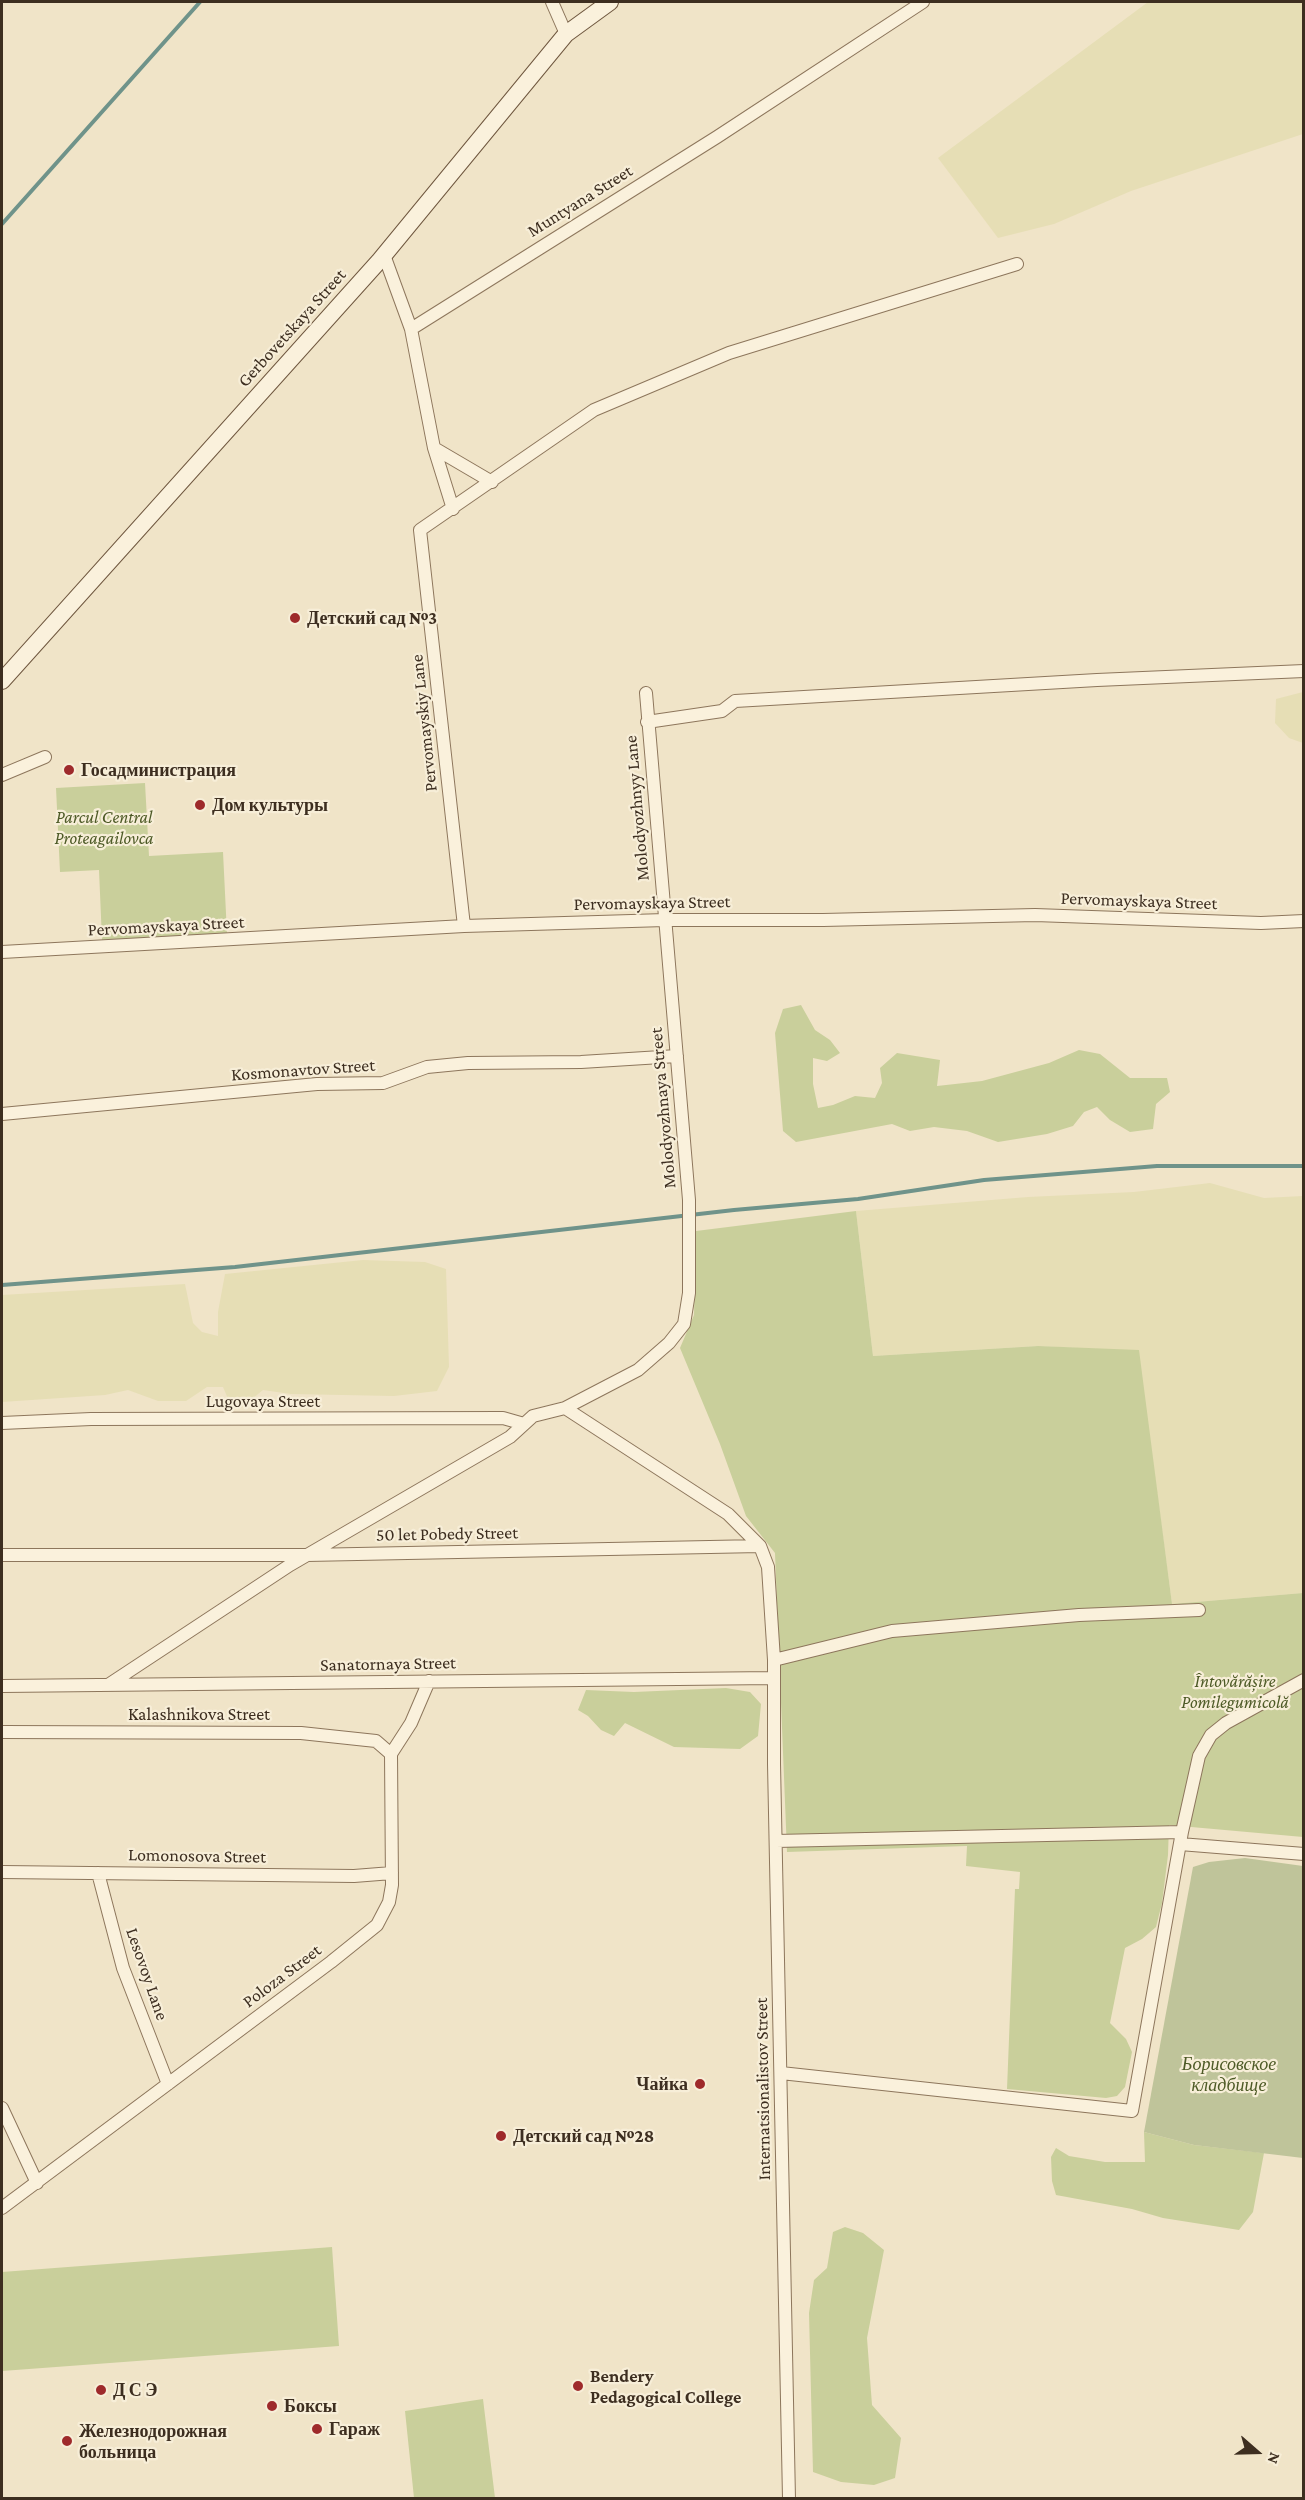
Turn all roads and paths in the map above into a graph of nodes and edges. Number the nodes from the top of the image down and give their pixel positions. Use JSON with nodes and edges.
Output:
{"nodes":[{"id":1,"x":552,"y":2,"type":"edge"},
{"id":2,"x":610,"y":2,"type":"edge"},
{"id":3,"x":923,"y":2,"type":"edge"},
{"id":4,"x":566,"y":34,"type":"junction"},
{"id":5,"x":384,"y":255,"type":"junction"},
{"id":6,"x":1017,"y":264,"type":"dead end"},
{"id":7,"x":411,"y":329,"type":"junction"},
{"id":8,"x":434,"y":448,"type":"junction"},
{"id":9,"x":492,"y":482,"type":"junction"},
{"id":10,"x":453,"y":509,"type":"junction"},
{"id":11,"x":1304,"y":670,"type":"edge"},
{"id":12,"x":2,"y":681,"type":"edge"},
{"id":13,"x":646,"y":693,"type":"dead end"},
{"id":14,"x":647,"y":722,"type":"junction"},
{"id":15,"x":45,"y":757,"type":"dead end"},
{"id":16,"x":2,"y":775,"type":"edge"},
{"id":17,"x":665,"y":920,"type":"junction"},
{"id":18,"x":1304,"y":921,"type":"edge"},
{"id":19,"x":464,"y":926,"type":"junction"},
{"id":20,"x":2,"y":952,"type":"edge"},
{"id":21,"x":677,"y":1056,"type":"junction"},
{"id":22,"x":2,"y":1114,"type":"edge"},
{"id":23,"x":565,"y":1408,"type":"junction"},
{"id":24,"x":2,"y":1423,"type":"edge"},
{"id":25,"x":524,"y":1424,"type":"junction"},
{"id":26,"x":760,"y":1546,"type":"junction"},
{"id":27,"x":2,"y":1555,"type":"edge"},
{"id":28,"x":307,"y":1555,"type":"junction"},
{"id":29,"x":1199,"y":1610,"type":"dead end"},
{"id":30,"x":774,"y":1660,"type":"junction"},
{"id":31,"x":774,"y":1678,"type":"junction"},
{"id":32,"x":1304,"y":1680,"type":"edge"},
{"id":33,"x":429,"y":1681,"type":"junction"},
{"id":34,"x":108,"y":1685,"type":"junction"},
{"id":35,"x":2,"y":1686,"type":"edge"},
{"id":36,"x":2,"y":1732,"type":"edge"},
{"id":37,"x":391,"y":1754,"type":"junction"},
{"id":38,"x":1181,"y":1838,"type":"junction"},
{"id":39,"x":776,"y":1841,"type":"junction"},
{"id":40,"x":1304,"y":1854,"type":"edge"},
{"id":41,"x":2,"y":1872,"type":"edge"},
{"id":42,"x":98,"y":1873,"type":"junction"},
{"id":43,"x":392,"y":1879,"type":"junction"},
{"id":44,"x":781,"y":2073,"type":"junction"},
{"id":45,"x":168,"y":2084,"type":"junction"},
{"id":46,"x":2,"y":2108,"type":"edge"},
{"id":47,"x":37,"y":2183,"type":"junction"},
{"id":48,"x":2,"y":2208,"type":"edge"},
{"id":49,"x":789,"y":2499,"type":"edge"}],
"edges":[{"from":1,"to":4,"type":"street"},
{"from":2,"to":4,"type":"street","name":"Gerbovetskaya Street"},
{"from":3,"to":7,"type":"street","name":"Muntyana Street"},
{"from":4,"to":5,"type":"street","name":"Gerbovetskaya Street"},
{"from":5,"to":7,"type":"street"},
{"from":5,"to":12,"type":"street","name":"Gerbovetskaya Street"},
{"from":6,"to":9,"type":"street","name":"Pervomayskiy Lane"},
{"from":7,"to":8,"type":"street"},
{"from":8,"to":9,"type":"street"},
{"from":8,"to":10,"type":"street"},
{"from":9,"to":10,"type":"street","name":"Pervomayskiy Lane"},
{"from":10,"to":19,"type":"street","name":"Pervomayskiy Lane"},
{"from":11,"to":14,"type":"street"},
{"from":13,"to":14,"type":"street","name":"Molodyozhnyy Lane"},
{"from":14,"to":17,"type":"street","name":"Molodyozhnyy Lane"},
{"from":15,"to":16,"type":"street"},
{"from":17,"to":18,"type":"street","name":"Pervomayskaya Street"},
{"from":17,"to":19,"type":"street","name":"Pervomayskaya Street"},
{"from":17,"to":21,"type":"street","name":"Molodyozhnaya Street"},
{"from":19,"to":20,"type":"street","name":"Pervomayskaya Street"},
{"from":21,"to":22,"type":"street","name":"Kosmonavtov Street"},
{"from":21,"to":23,"type":"street","name":"Molodyozhnaya Street"},
{"from":23,"to":25,"type":"street","name":"Molodyozhnaya Street"},
{"from":23,"to":26,"type":"street"},
{"from":24,"to":25,"type":"street","name":"Lugovaya Street"},
{"from":25,"to":28,"type":"street","name":"Molodyozhnaya Street"},
{"from":26,"to":28,"type":"street","name":"50 let Pobedy Street"},
{"from":26,"to":30,"type":"street"},
{"from":27,"to":28,"type":"street","name":"50 let Pobedy Street"},
{"from":28,"to":34,"type":"street","name":"Molodyozhnaya Street"},
{"from":29,"to":30,"type":"street"},
{"from":30,"to":31,"type":"street"},
{"from":31,"to":33,"type":"street","name":"Sanatornaya Street"},
{"from":31,"to":39,"type":"street","name":"Internatsionalistov Street"},
{"from":32,"to":38,"type":"street"},
{"from":33,"to":34,"type":"street","name":"Sanatornaya Street"},
{"from":33,"to":37,"type":"street"},
{"from":34,"to":35,"type":"street","name":"Sanatornaya Street"},
{"from":36,"to":37,"type":"street","name":"Kalashnikova Street"},
{"from":37,"to":43,"type":"street","name":"Poloza Street"},
{"from":38,"to":39,"type":"street"},
{"from":38,"to":40,"type":"street"},
{"from":38,"to":44,"type":"street"},
{"from":39,"to":44,"type":"street","name":"Internatsionalistov Street"},
{"from":41,"to":42,"type":"street","name":"Lomonosova Street"},
{"from":42,"to":43,"type":"street","name":"Lomonosova Street"},
{"from":42,"to":45,"type":"street","name":"Lesovoy Lane"},
{"from":43,"to":45,"type":"street","name":"Poloza Street"},
{"from":44,"to":49,"type":"street","name":"Internatsionalistov Street"},
{"from":45,"to":47,"type":"street","name":"Poloza Street"},
{"from":46,"to":47,"type":"street"},
{"from":47,"to":48,"type":"street","name":"Poloza Street"}]}
